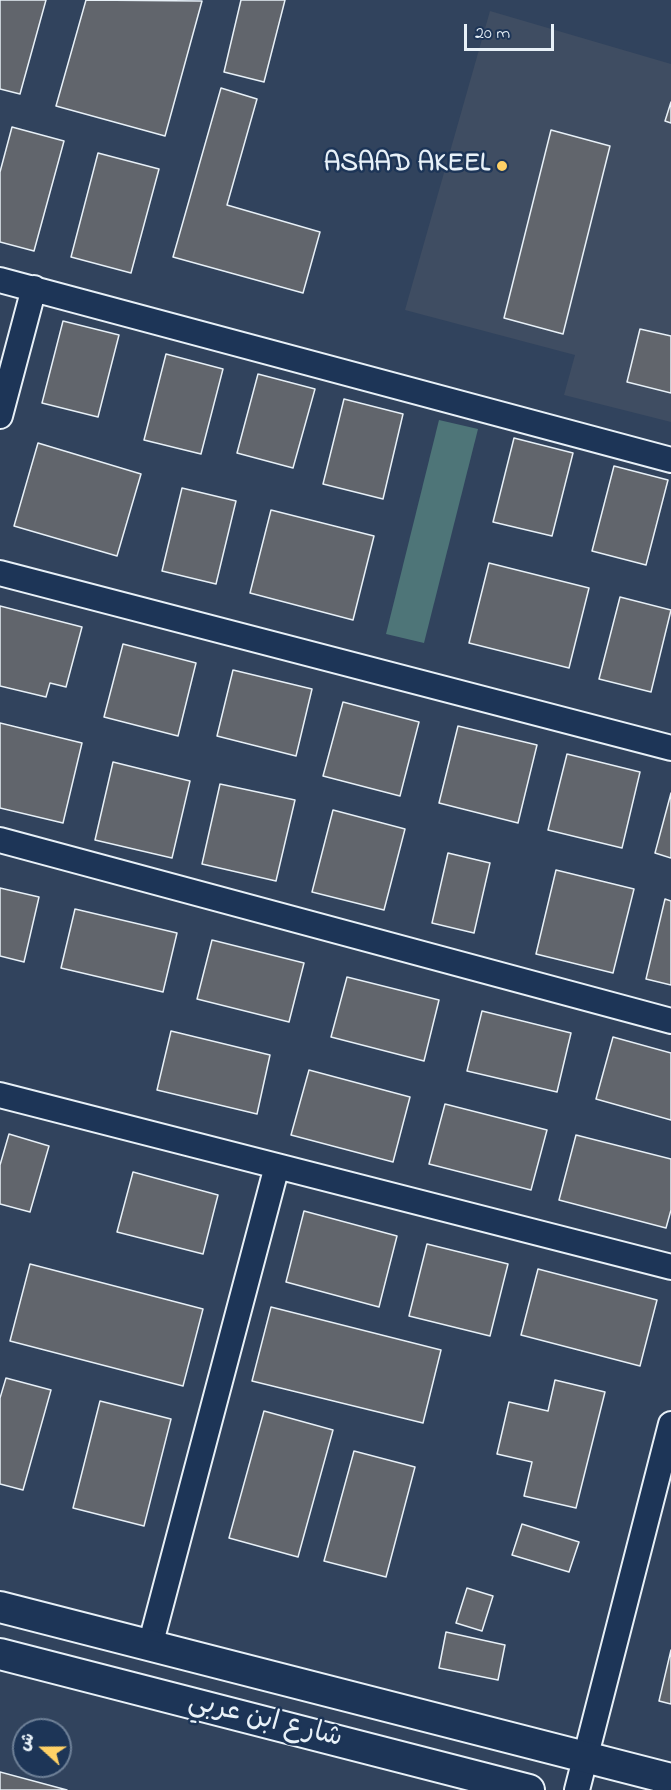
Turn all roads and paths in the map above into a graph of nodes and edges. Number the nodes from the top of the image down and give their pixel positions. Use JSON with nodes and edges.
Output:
{"nodes":[{"id":1,"x":0,"y":280,"type":"edge"},
{"id":2,"x":34,"y":288,"type":"junction"},
{"id":3,"x":0,"y":416,"type":"edge"},
{"id":4,"x":671,"y":460,"type":"edge"},
{"id":5,"x":0,"y":573,"type":"edge"},
{"id":6,"x":671,"y":748,"type":"edge"},
{"id":7,"x":0,"y":840,"type":"edge"},
{"id":8,"x":671,"y":1021,"type":"edge"},
{"id":9,"x":0,"y":1095,"type":"edge"},
{"id":10,"x":276,"y":1166,"type":"junction"},
{"id":11,"x":671,"y":1267,"type":"edge"},
{"id":12,"x":671,"y":1424,"type":"edge"},
{"id":13,"x":0,"y":1607,"type":"edge"},
{"id":14,"x":150,"y":1646,"type":"junction"},
{"id":15,"x":0,"y":1654,"type":"edge"},
{"id":16,"x":585,"y":1757,"type":"junction"},
{"id":17,"x":671,"y":1779,"type":"edge"},
{"id":18,"x":529,"y":1790,"type":"edge"},
{"id":19,"x":577,"y":1790,"type":"edge"}],
"edges":[{"from":1,"to":2,"type":"street"},
{"from":2,"to":3,"type":"street"},
{"from":2,"to":4,"type":"street"},
{"from":5,"to":6,"type":"street"},
{"from":7,"to":8,"type":"street"},
{"from":9,"to":10,"type":"street"},
{"from":10,"to":11,"type":"street"},
{"from":10,"to":14,"type":"street"},
{"from":12,"to":16,"type":"street"},
{"from":13,"to":14,"type":"street"},
{"from":14,"to":16,"type":"street"},
{"from":15,"to":18,"type":"street","name":"شارع ابن عربي"},
{"from":16,"to":17,"type":"street"},
{"from":16,"to":19,"type":"street"}]}
